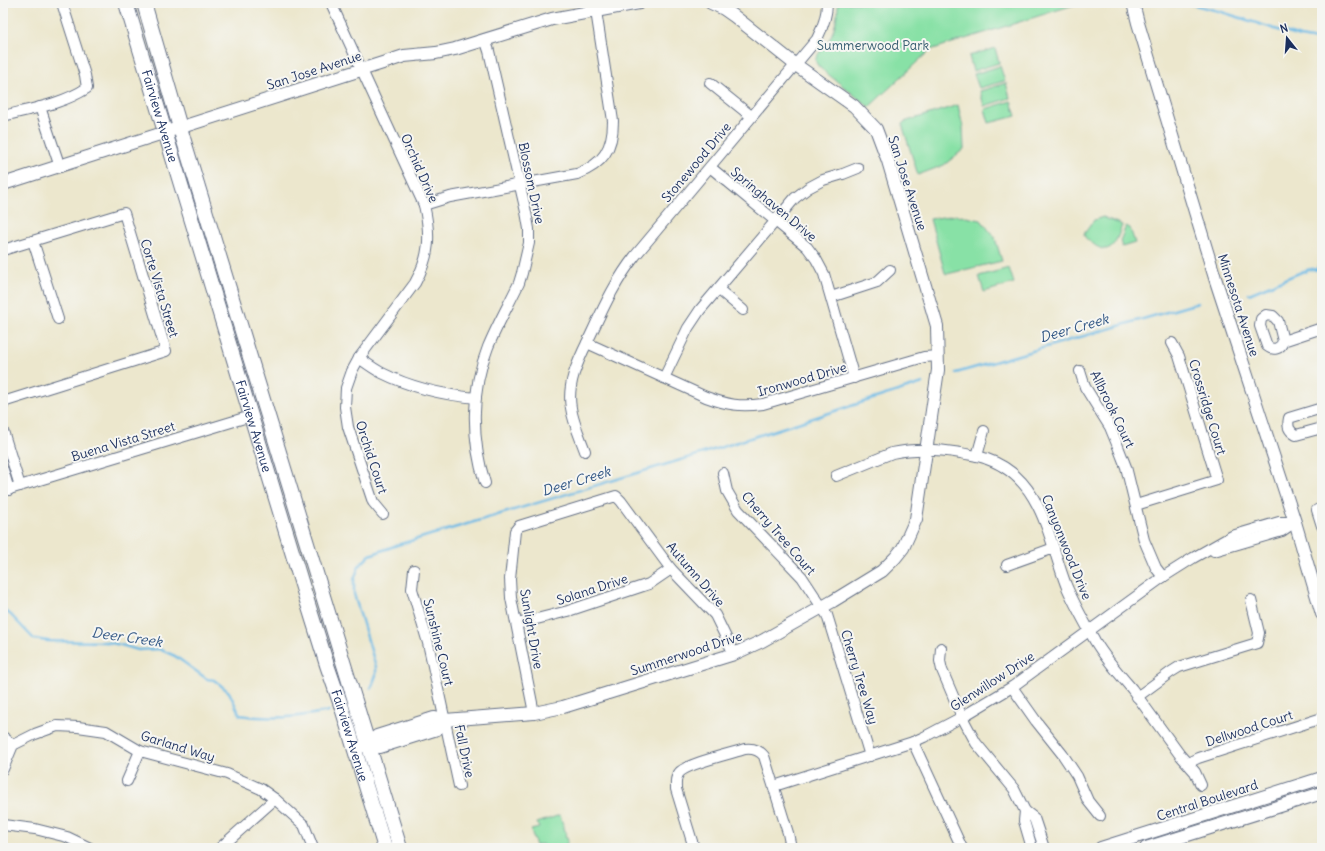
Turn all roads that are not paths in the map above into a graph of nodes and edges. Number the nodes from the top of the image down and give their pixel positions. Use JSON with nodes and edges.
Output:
{"nodes":[{"id":1,"x":62,"y":3,"type":"edge"},
{"id":2,"x":126,"y":3,"type":"edge"},
{"id":3,"x":144,"y":3,"type":"edge"},
{"id":4,"x":331,"y":3,"type":"edge"},
{"id":5,"x":639,"y":3,"type":"edge"},
{"id":6,"x":711,"y":3,"type":"edge"},
{"id":7,"x":827,"y":3,"type":"edge"},
{"id":8,"x":1133,"y":3,"type":"edge"},
{"id":9,"x":596,"y":11,"type":"junction"},
{"id":10,"x":485,"y":39,"type":"junction"},
{"id":11,"x":796,"y":65,"type":"junction"},
{"id":12,"x":362,"y":70,"type":"junction"},
{"id":13,"x":710,"y":84,"type":"dead end"},
{"id":14,"x":40,"y":108,"type":"junction"},
{"id":15,"x":3,"y":116,"type":"edge"},
{"id":16,"x":751,"y":116,"type":"junction"},
{"id":17,"x":180,"y":127,"type":"junction"},
{"id":18,"x":164,"y":132,"type":"junction"},
{"id":19,"x":60,"y":167,"type":"junction"},
{"id":20,"x":710,"y":167,"type":"junction"},
{"id":21,"x":858,"y":168,"type":"dead end"},
{"id":22,"x":3,"y":184,"type":"edge"},
{"id":23,"x":520,"y":184,"type":"junction"},
{"id":24,"x":424,"y":205,"type":"junction"},
{"id":25,"x":774,"y":221,"type":"junction"},
{"id":26,"x":33,"y":240,"type":"junction"},
{"id":27,"x":3,"y":250,"type":"edge"},
{"id":28,"x":890,"y":270,"type":"dead end"},
{"id":29,"x":718,"y":289,"type":"junction"},
{"id":30,"x":831,"y":297,"type":"junction"},
{"id":31,"x":743,"y":310,"type":"dead end"},
{"id":32,"x":58,"y":319,"type":"dead end"},
{"id":33,"x":1322,"y":328,"type":"edge"},
{"id":34,"x":1283,"y":341,"type":"dead end"},
{"id":35,"x":587,"y":342,"type":"junction"},
{"id":36,"x":1172,"y":343,"type":"dead end"},
{"id":37,"x":938,"y":356,"type":"junction"},
{"id":38,"x":358,"y":358,"type":"junction"},
{"id":39,"x":1080,"y":371,"type":"dead end"},
{"id":40,"x":664,"y":378,"type":"junction"},
{"id":41,"x":854,"y":378,"type":"junction"},
{"id":42,"x":476,"y":398,"type":"junction"},
{"id":43,"x":3,"y":402,"type":"edge"},
{"id":44,"x":1322,"y":408,"type":"edge"},
{"id":45,"x":251,"y":416,"type":"junction"},
{"id":46,"x":1322,"y":428,"type":"edge"},
{"id":47,"x":3,"y":431,"type":"edge"},
{"id":48,"x":984,"y":431,"type":"dead end"},
{"id":49,"x":927,"y":449,"type":"junction"},
{"id":50,"x":585,"y":451,"type":"dead end"},
{"id":51,"x":977,"y":456,"type":"junction"},
{"id":52,"x":3,"y":470,"type":"edge"},
{"id":53,"x":723,"y":473,"type":"dead end"},
{"id":54,"x":836,"y":476,"type":"dead end"},
{"id":55,"x":485,"y":483,"type":"dead end"},
{"id":56,"x":20,"y":486,"type":"junction"},
{"id":57,"x":6,"y":490,"type":"edge"},
{"id":58,"x":616,"y":496,"type":"joint"},
{"id":59,"x":1136,"y":505,"type":"junction"},
{"id":60,"x":1322,"y":508,"type":"edge"},
{"id":61,"x":383,"y":514,"type":"dead end"},
{"id":62,"x":1295,"y":522,"type":"junction"},
{"id":63,"x":1322,"y":526,"type":"edge"},
{"id":64,"x":1054,"y":548,"type":"junction"},
{"id":65,"x":1007,"y":564,"type":"dead end"},
{"id":66,"x":671,"y":569,"type":"junction"},
{"id":67,"x":414,"y":570,"type":"dead end"},
{"id":68,"x":1163,"y":577,"type":"junction"},
{"id":69,"x":1251,"y":600,"type":"dead end"},
{"id":70,"x":822,"y":607,"type":"junction"},
{"id":71,"x":1322,"y":614,"type":"edge"},
{"id":72,"x":517,"y":624,"type":"junction"},
{"id":73,"x":1090,"y":631,"type":"junction"},
{"id":74,"x":941,"y":648,"type":"dead end"},
{"id":75,"x":734,"y":654,"type":"junction"},
{"id":76,"x":1012,"y":687,"type":"junction"},
{"id":77,"x":1137,"y":697,"type":"junction"},
{"id":78,"x":534,"y":713,"type":"junction"},
{"id":79,"x":962,"y":717,"type":"junction"},
{"id":80,"x":1319,"y":719,"type":"dead end"},
{"id":81,"x":445,"y":720,"type":"junction"},
{"id":82,"x":3,"y":737,"type":"edge"},
{"id":83,"x":912,"y":742,"type":"junction"},
{"id":84,"x":14,"y":744,"type":"junction"},
{"id":85,"x":368,"y":744,"type":"junction"},
{"id":86,"x":354,"y":749,"type":"junction"},
{"id":87,"x":140,"y":751,"type":"junction"},
{"id":88,"x":870,"y":756,"type":"junction"},
{"id":89,"x":1188,"y":763,"type":"junction"},
{"id":90,"x":3,"y":769,"type":"edge"},
{"id":91,"x":1322,"y":778,"type":"edge"},
{"id":92,"x":127,"y":781,"type":"dead end"},
{"id":93,"x":1201,"y":785,"type":"dead end"},
{"id":94,"x":459,"y":786,"type":"dead end"},
{"id":95,"x":774,"y":786,"type":"junction"},
{"id":96,"x":1322,"y":792,"type":"edge"},
{"id":97,"x":275,"y":798,"type":"junction"},
{"id":98,"x":1025,"y":811,"type":"junction"},
{"id":99,"x":1100,"y":816,"type":"dead end"},
{"id":100,"x":3,"y":825,"type":"edge"},
{"id":101,"x":90,"y":848,"type":"edge"},
{"id":102,"x":220,"y":848,"type":"edge"},
{"id":103,"x":313,"y":848,"type":"edge"},
{"id":104,"x":385,"y":848,"type":"edge"},
{"id":105,"x":400,"y":848,"type":"edge"},
{"id":106,"x":694,"y":848,"type":"edge"},
{"id":107,"x":791,"y":848,"type":"edge"},
{"id":108,"x":962,"y":848,"type":"edge"},
{"id":109,"x":1032,"y":848,"type":"edge"},
{"id":110,"x":1044,"y":848,"type":"edge"},
{"id":111,"x":1101,"y":848,"type":"edge"},
{"id":112,"x":1146,"y":848,"type":"edge"}],
"edges":[{"from":1,"to":14,"type":"street"},
{"from":2,"to":18,"type":"main road","name":"Fairview Avenue"},
{"from":3,"to":17,"type":"main road","name":"Fairview Avenue"},
{"from":4,"to":12,"type":"street","name":"Orchid Drive"},
{"from":5,"to":9,"type":"street","name":"San Jose Avenue"},
{"from":6,"to":11,"type":"street","name":"San Jose Avenue"},
{"from":7,"to":11,"type":"street","name":"Stonewood Drive"},
{"from":8,"to":62,"type":"street","name":"Minnesota Avenue"},
{"from":9,"to":10,"type":"street","name":"San Jose Avenue"},
{"from":9,"to":23,"type":"street"},
{"from":10,"to":12,"type":"street","name":"San Jose Avenue"},
{"from":10,"to":23,"type":"street","name":"Blossom Drive"},
{"from":11,"to":16,"type":"street","name":"Stonewood Drive"},
{"from":11,"to":37,"type":"street","name":"San Jose Avenue"},
{"from":12,"to":17,"type":"street","name":"San Jose Avenue"},
{"from":12,"to":24,"type":"street","name":"Orchid Drive"},
{"from":13,"to":16,"type":"street"},
{"from":14,"to":15,"type":"street"},
{"from":14,"to":19,"type":"street"},
{"from":16,"to":20,"type":"street","name":"Stonewood Drive"},
{"from":17,"to":18,"type":"street","name":"San Jose Avenue"},
{"from":17,"to":85,"type":"main road","name":"Fairview Avenue"},
{"from":18,"to":19,"type":"street","name":"San Jose Avenue"},
{"from":18,"to":45,"type":"main road","name":"Fairview Avenue"},
{"from":19,"to":22,"type":"street","name":"San Jose Avenue"},
{"from":20,"to":25,"type":"street","name":"Springhaven Drive"},
{"from":20,"to":35,"type":"street","name":"Stonewood Drive"},
{"from":21,"to":25,"type":"street"},
{"from":23,"to":24,"type":"street"},
{"from":23,"to":42,"type":"street","name":"Blossom Drive"},
{"from":24,"to":38,"type":"street","name":"Orchid Drive"},
{"from":25,"to":29,"type":"street"},
{"from":25,"to":30,"type":"street","name":"Springhaven Drive"},
{"from":26,"to":27,"type":"street","name":"Corte Vista Street"},
{"from":26,"to":32,"type":"street"},
{"from":26,"to":43,"type":"street","name":"Corte Vista Street"},
{"from":28,"to":30,"type":"street"},
{"from":29,"to":31,"type":"street"},
{"from":29,"to":40,"type":"street"},
{"from":30,"to":41,"type":"street","name":"Springhaven Drive"},
{"from":33,"to":34,"type":"street"},
{"from":35,"to":40,"type":"street","name":"Ironwood Drive"},
{"from":35,"to":50,"type":"street","name":"Stonewood Drive"},
{"from":36,"to":59,"type":"street","name":"Crossridge Court"},
{"from":37,"to":41,"type":"street","name":"Ironwood Drive"},
{"from":37,"to":49,"type":"street","name":"San Jose Avenue"},
{"from":38,"to":42,"type":"street"},
{"from":38,"to":61,"type":"street","name":"Orchid Court"},
{"from":39,"to":59,"type":"street","name":"Allbrook Court"},
{"from":40,"to":41,"type":"street","name":"Ironwood Drive"},
{"from":42,"to":55,"type":"street","name":"Blossom Drive"},
{"from":44,"to":46,"type":"street"},
{"from":45,"to":56,"type":"street","name":"Buena Vista Street"},
{"from":45,"to":86,"type":"main road","name":"Fairview Avenue"},
{"from":47,"to":56,"type":"street"},
{"from":48,"to":51,"type":"street"},
{"from":49,"to":51,"type":"street","name":"Canyonwood Drive"},
{"from":49,"to":54,"type":"street","name":"Canyonwood Drive"},
{"from":49,"to":70,"type":"street","name":"Summerwood Drive"},
{"from":51,"to":64,"type":"street","name":"Canyonwood Drive"},
{"from":52,"to":57,"type":"street"},
{"from":53,"to":70,"type":"street","name":"Cherry Tree Court"},
{"from":56,"to":57,"type":"street","name":"Buena Vista Street"},
{"from":58,"to":66,"type":"street","name":"Autumn Drive"},
{"from":58,"to":72,"type":"street","name":"Sunlight Drive"},
{"from":59,"to":68,"type":"street","name":"Allbrook Court"},
{"from":60,"to":63,"type":"street"},
{"from":62,"to":68,"type":"street","name":"Glenwillow Drive"},
{"from":62,"to":71,"type":"street","name":"Minnesota Avenue"},
{"from":64,"to":65,"type":"street"},
{"from":64,"to":73,"type":"street","name":"Canyonwood Drive"},
{"from":66,"to":72,"type":"street","name":"Solana Drive"},
{"from":66,"to":75,"type":"street","name":"Autumn Drive"},
{"from":67,"to":81,"type":"street","name":"Sunshine Court"},
{"from":68,"to":73,"type":"street","name":"Glenwillow Drive"},
{"from":69,"to":77,"type":"street"},
{"from":70,"to":75,"type":"street","name":"Summerwood Drive"},
{"from":70,"to":88,"type":"street","name":"Cherry Tree Way"},
{"from":72,"to":78,"type":"street","name":"Sunlight Drive"},
{"from":73,"to":76,"type":"street","name":"Glenwillow Drive"},
{"from":73,"to":77,"type":"street","name":"Canyonwood Drive"},
{"from":74,"to":79,"type":"street"},
{"from":75,"to":78,"type":"street","name":"Summerwood Drive"},
{"from":76,"to":79,"type":"street","name":"Glenwillow Drive"},
{"from":76,"to":99,"type":"street"},
{"from":77,"to":89,"type":"street","name":"Canyonwood Drive"},
{"from":78,"to":81,"type":"street","name":"Summerwood Drive"},
{"from":79,"to":83,"type":"street","name":"Glenwillow Drive"},
{"from":79,"to":98,"type":"street"},
{"from":80,"to":89,"type":"street","name":"Dellwood Court"},
{"from":81,"to":85,"type":"street","name":"Summerwood Drive"},
{"from":81,"to":94,"type":"street","name":"Fall Drive"},
{"from":82,"to":84,"type":"street"},
{"from":83,"to":88,"type":"street","name":"Glenwillow Drive"},
{"from":83,"to":108,"type":"street"},
{"from":84,"to":87,"type":"street","name":"Garland Way"},
{"from":84,"to":90,"type":"street"},
{"from":85,"to":86,"type":"street","name":"Summerwood Drive"},
{"from":85,"to":105,"type":"main road","name":"Fairview Avenue"},
{"from":86,"to":104,"type":"main road","name":"Fairview Avenue"},
{"from":87,"to":92,"type":"street"},
{"from":87,"to":97,"type":"street","name":"Garland Way"},
{"from":88,"to":95,"type":"street","name":"Glenwillow Drive"},
{"from":89,"to":93,"type":"street","name":"Canyonwood Drive"},
{"from":91,"to":111,"type":"street","name":"Central Boulevard"},
{"from":95,"to":106,"type":"street"},
{"from":95,"to":107,"type":"street"},
{"from":96,"to":112,"type":"street","name":"Central Boulevard"},
{"from":97,"to":102,"type":"street"},
{"from":97,"to":103,"type":"street","name":"Garland Way"},
{"from":98,"to":109,"type":"street"},
{"from":98,"to":110,"type":"street"},
{"from":100,"to":101,"type":"street"}]}
